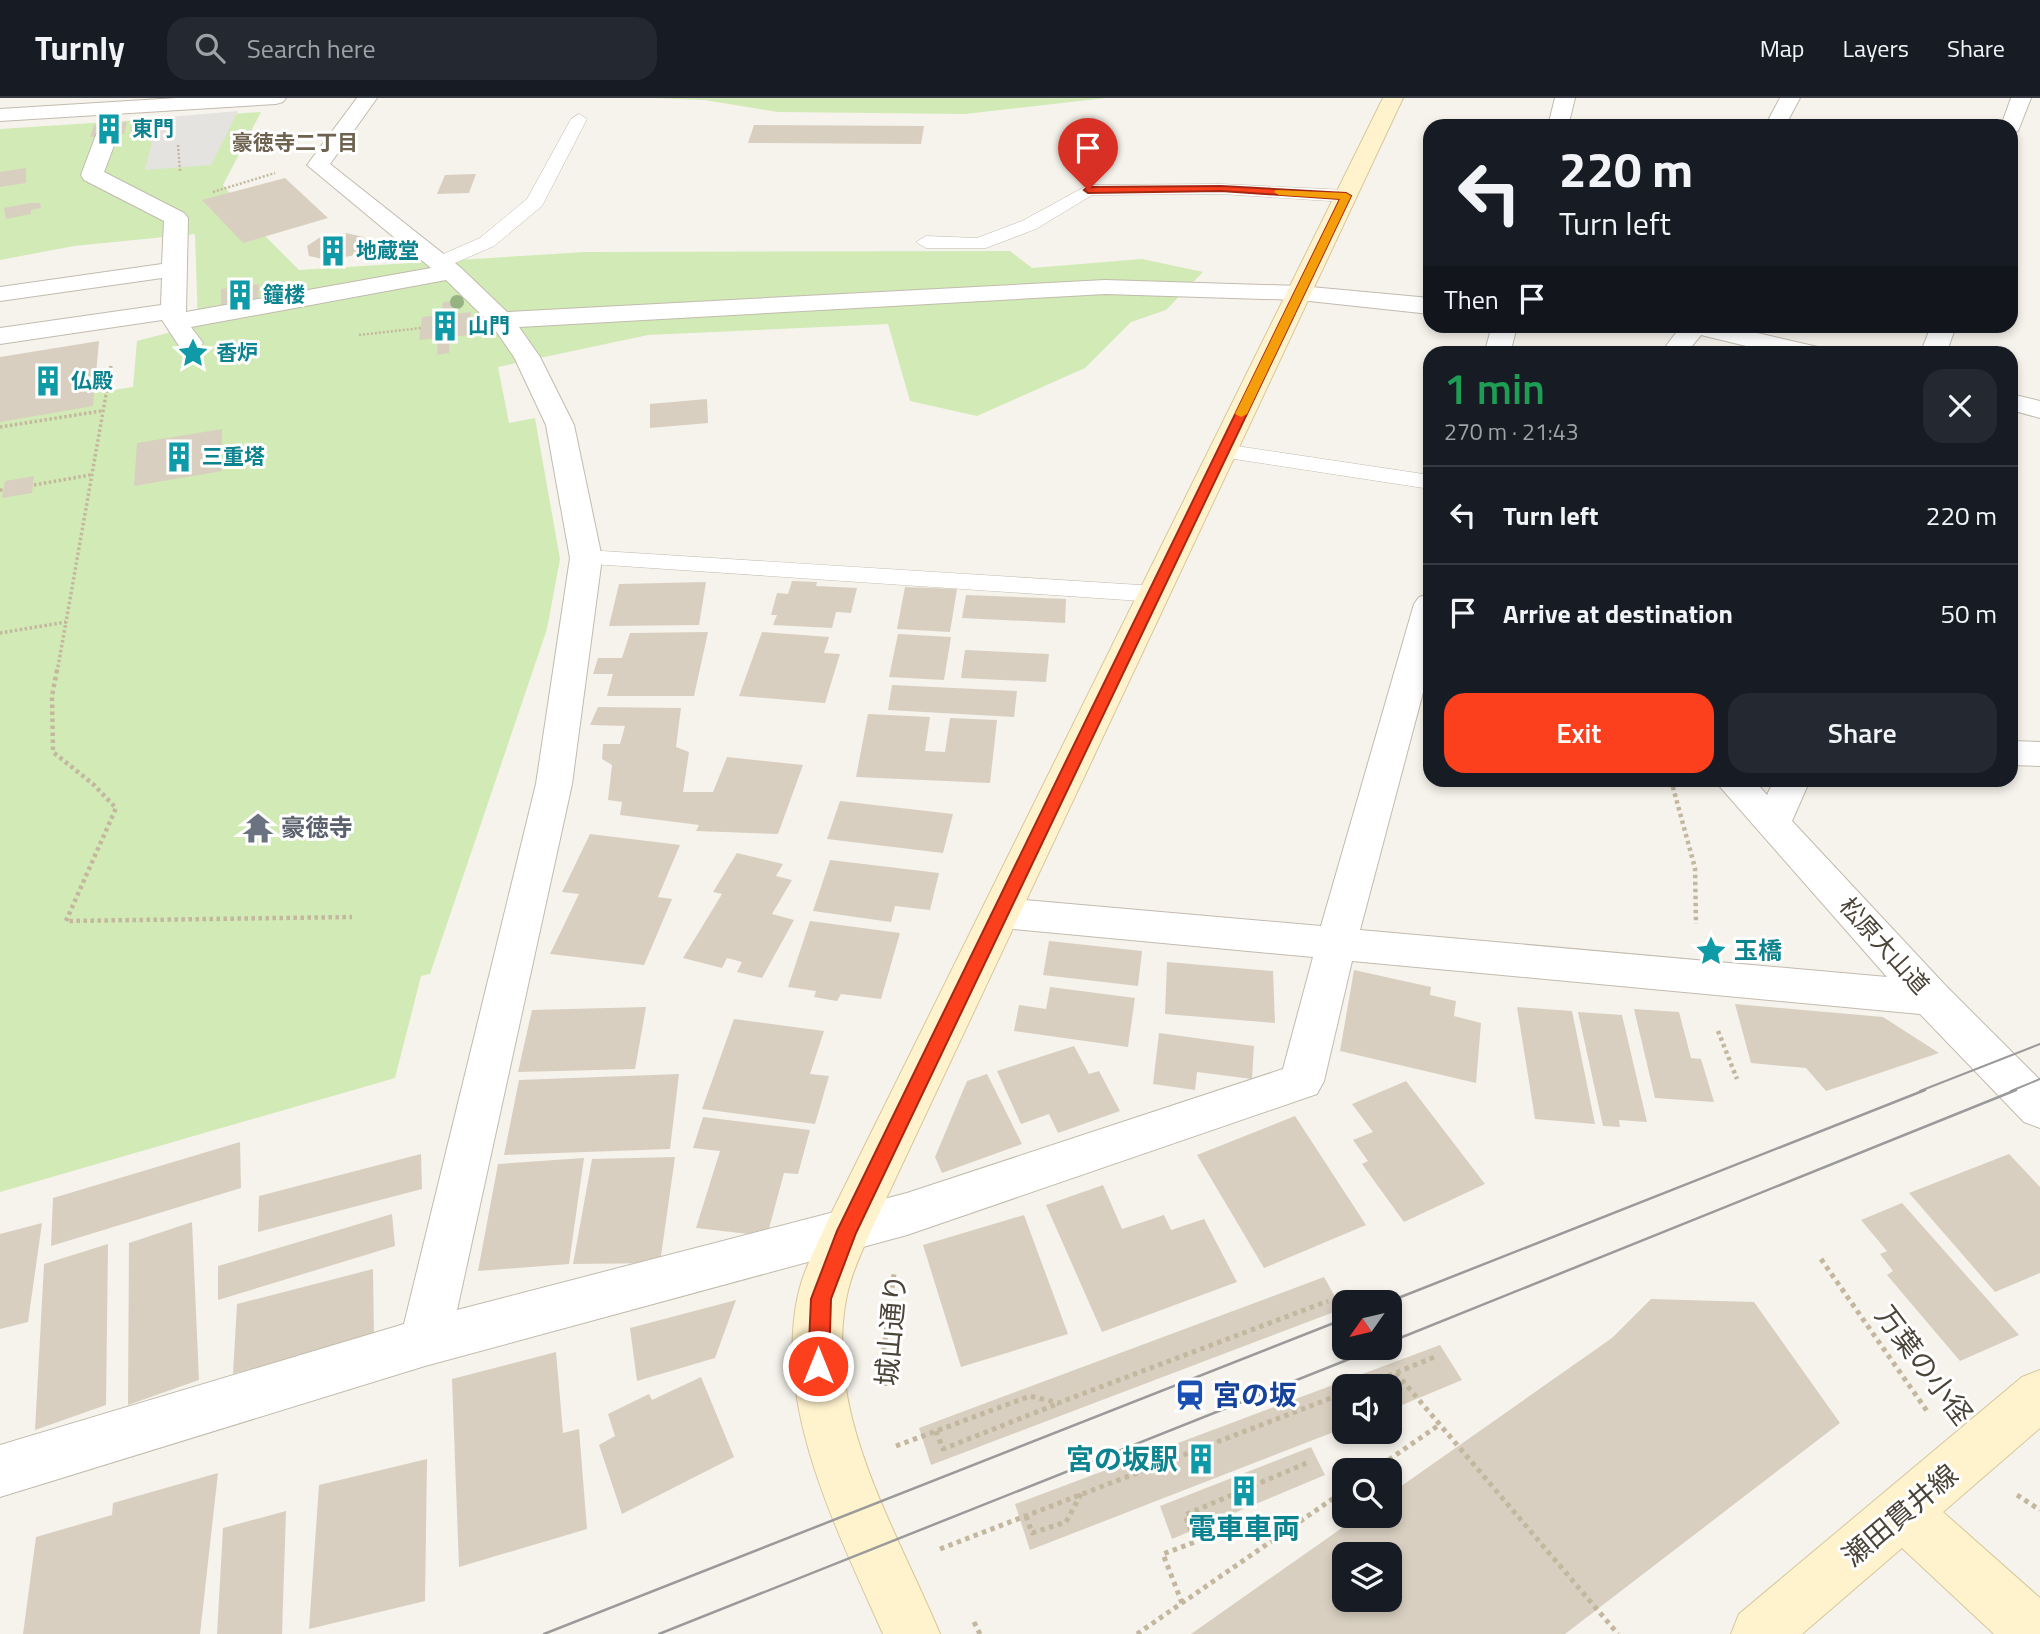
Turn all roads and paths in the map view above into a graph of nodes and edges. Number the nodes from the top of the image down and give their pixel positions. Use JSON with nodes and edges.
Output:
{"nodes":[{"id":1,"x":276,"y":98,"type":"edge"},
{"id":2,"x":367,"y":98,"type":"edge"},
{"id":3,"x":1393,"y":98,"type":"edge"},
{"id":4,"x":1565,"y":98,"type":"edge"},
{"id":5,"x":1790,"y":98,"type":"edge"},
{"id":6,"x":2021,"y":98,"type":"edge"},
{"id":7,"x":0,"y":116,"type":"edge"},
{"id":8,"x":113,"y":116,"type":"edge"},
{"id":9,"x":579,"y":119,"type":"dead end"},
{"id":10,"x":1560,"y":119,"type":"edge"},
{"id":11,"x":1779,"y":119,"type":"edge"},
{"id":12,"x":2014,"y":119,"type":"edge"},
{"id":13,"x":329,"y":174,"type":"junction"},
{"id":14,"x":239,"y":184,"type":"junction"},
{"id":15,"x":244,"y":189,"type":"dead end"},
{"id":16,"x":207,"y":194,"type":"dead end"},
{"id":17,"x":1346,"y":196,"type":"junction"},
{"id":18,"x":926,"y":242,"type":"dead end"},
{"id":19,"x":445,"y":268,"type":"junction"},
{"id":20,"x":176,"y":269,"type":"junction"},
{"id":21,"x":66,"y":285,"type":"junction"},
{"id":22,"x":7,"y":293,"type":"edge"},
{"id":23,"x":1300,"y":293,"type":"junction"},
{"id":24,"x":1423,"y":305,"type":"edge"},
{"id":25,"x":174,"y":316,"type":"junction"},
{"id":26,"x":501,"y":320,"type":"junction"},
{"id":27,"x":57,"y":328,"type":"junction"},
{"id":28,"x":1725,"y":333,"type":"edge"},
{"id":29,"x":0,"y":336,"type":"edge"},
{"id":30,"x":192,"y":345,"type":"dead end"},
{"id":31,"x":1780,"y":346,"type":"edge"},
{"id":32,"x":121,"y":365,"type":"dead end"},
{"id":33,"x":2018,"y":404,"type":"edge"},
{"id":34,"x":2040,"y":410,"type":"edge"},
{"id":35,"x":101,"y":411,"type":"junction"},
{"id":36,"x":0,"y":427,"type":"edge"},
{"id":37,"x":1223,"y":451,"type":"junction"},
{"id":38,"x":90,"y":475,"type":"junction"},
{"id":39,"x":1423,"y":481,"type":"edge"},
{"id":40,"x":34,"y":485,"type":"dead end"},
{"id":41,"x":586,"y":558,"type":"junction"},
{"id":42,"x":1156,"y":594,"type":"junction"},
{"id":43,"x":66,"y":622,"type":"junction"},
{"id":44,"x":1423,"y":630,"type":"edge"},
{"id":45,"x":0,"y":633,"type":"edge"},
{"id":46,"x":2018,"y":753,"type":"edge"},
{"id":47,"x":2040,"y":754,"type":"edge"},
{"id":48,"x":1738,"y":787,"type":"edge"},
{"id":49,"x":1789,"y":787,"type":"edge"},
{"id":50,"x":1772,"y":824,"type":"junction"},
{"id":51,"x":1003,"y":913,"type":"junction"},
{"id":52,"x":352,"y":917,"type":"dead end"},
{"id":53,"x":1337,"y":943,"type":"junction"},
{"id":54,"x":1931,"y":998,"type":"junction"},
{"id":55,"x":2040,"y":1109,"type":"edge"},
{"id":56,"x":907,"y":1214,"type":"junction"},
{"id":57,"x":847,"y":1231,"type":"junction"},
{"id":58,"x":1821,"y":1259,"type":"dead end"},
{"id":59,"x":1328,"y":1301,"type":"dead end"},
{"id":60,"x":425,"y":1342,"type":"junction"},
{"id":61,"x":1437,"y":1356,"type":"dead end"},
{"id":62,"x":1396,"y":1373,"type":"joint"},
{"id":63,"x":885,"y":1395,"type":"dead end"},
{"id":64,"x":2040,"y":1395,"type":"edge"},
{"id":65,"x":1332,"y":1398,"type":"edge"},
{"id":66,"x":1058,"y":1404,"type":"junction"},
{"id":67,"x":1439,"y":1425,"type":"junction"},
{"id":68,"x":936,"y":1431,"type":"junction"},
{"id":69,"x":893,"y":1434,"type":"dead end"},
{"id":70,"x":1970,"y":1455,"type":"junction"},
{"id":71,"x":1391,"y":1458,"type":"edge"},
{"id":72,"x":1309,"y":1462,"type":"dead end"},
{"id":73,"x":0,"y":1471,"type":"edge"},
{"id":74,"x":1081,"y":1494,"type":"junction"},
{"id":75,"x":1332,"y":1499,"type":"edge"},
{"id":76,"x":2040,"y":1510,"type":"edge"},
{"id":77,"x":1904,"y":1513,"type":"junction"},
{"id":78,"x":1027,"y":1516,"type":"junction"},
{"id":79,"x":939,"y":1549,"type":"dead end"},
{"id":80,"x":1182,"y":1603,"type":"junction"},
{"id":81,"x":906,"y":1621,"type":"edge"},
{"id":82,"x":2040,"y":1631,"type":"edge"},
{"id":83,"x":1138,"y":1634,"type":"edge"},
{"id":84,"x":1618,"y":1634,"type":"edge"},
{"id":85,"x":1759,"y":1634,"type":"edge"}],
"edges":[{"from":1,"to":8,"type":"street"},
{"from":2,"to":13,"type":"street"},
{"from":3,"to":17,"type":"street"},
{"from":4,"to":10,"type":"street"},
{"from":5,"to":11,"type":"street"},
{"from":6,"to":12,"type":"street"},
{"from":7,"to":8,"type":"street"},
{"from":8,"to":20,"type":"street"},
{"from":9,"to":19,"type":"lane"},
{"from":13,"to":14,"type":"path"},
{"from":13,"to":19,"type":"street"},
{"from":14,"to":15,"type":"path"},
{"from":14,"to":16,"type":"path"},
{"from":17,"to":18,"type":"lane"},
{"from":17,"to":23,"type":"street"},
{"from":19,"to":25,"type":"street"},
{"from":19,"to":26,"type":"street"},
{"from":20,"to":21,"type":"street"},
{"from":20,"to":25,"type":"street"},
{"from":21,"to":22,"type":"street"},
{"from":21,"to":27,"type":"street"},
{"from":22,"to":29,"type":"street"},
{"from":23,"to":24,"type":"street"},
{"from":23,"to":26,"type":"street"},
{"from":23,"to":37,"type":"street"},
{"from":25,"to":27,"type":"street"},
{"from":25,"to":30,"type":"street"},
{"from":26,"to":41,"type":"street"},
{"from":27,"to":29,"type":"street"},
{"from":28,"to":31,"type":"street"},
{"from":32,"to":35,"type":"path"},
{"from":33,"to":34,"type":"street"},
{"from":35,"to":36,"type":"path"},
{"from":35,"to":38,"type":"path"},
{"from":37,"to":39,"type":"lane"},
{"from":37,"to":42,"type":"street"},
{"from":38,"to":40,"type":"path"},
{"from":38,"to":43,"type":"path"},
{"from":41,"to":42,"type":"lane"},
{"from":41,"to":60,"type":"street"},
{"from":42,"to":51,"type":"street"},
{"from":43,"to":45,"type":"path"},
{"from":43,"to":52,"type":"path"},
{"from":44,"to":53,"type":"street"},
{"from":46,"to":47,"type":"street"},
{"from":48,"to":50,"type":"street","name":"松原大山道"},
{"from":49,"to":50,"type":"street"},
{"from":50,"to":54,"type":"street","name":"松原大山道"},
{"from":51,"to":53,"type":"street"},
{"from":51,"to":57,"type":"street"},
{"from":53,"to":54,"type":"street"},
{"from":53,"to":56,"type":"street"},
{"from":54,"to":55,"type":"street","name":"松原大山道"},
{"from":56,"to":57,"type":"street"},
{"from":56,"to":63,"type":"path","name":"城山通り"},
{"from":57,"to":60,"type":"street"},
{"from":57,"to":81,"type":"street"},
{"from":58,"to":70,"type":"path","name":"万葉の小径"},
{"from":59,"to":66,"type":"path"},
{"from":60,"to":73,"type":"street"},
{"from":61,"to":62,"type":"path"},
{"from":62,"to":67,"type":"path"},
{"from":64,"to":70,"type":"street","name":"瀬田貫井線"},
{"from":65,"to":74,"type":"path"},
{"from":66,"to":68,"type":"path"},
{"from":66,"to":68,"type":"path"},
{"from":67,"to":71,"type":"path"},
{"from":67,"to":84,"type":"path"},
{"from":68,"to":69,"type":"path"},
{"from":70,"to":76,"type":"path","name":"万葉の小径"},
{"from":70,"to":77,"type":"street","name":"瀬田貫井線"},
{"from":72,"to":80,"type":"path"},
{"from":74,"to":78,"type":"path"},
{"from":74,"to":78,"type":"path"},
{"from":75,"to":80,"type":"path"},
{"from":77,"to":82,"type":"street"},
{"from":77,"to":85,"type":"street","name":"瀬田貫井線"},
{"from":78,"to":79,"type":"path"},
{"from":80,"to":83,"type":"path"}]}
